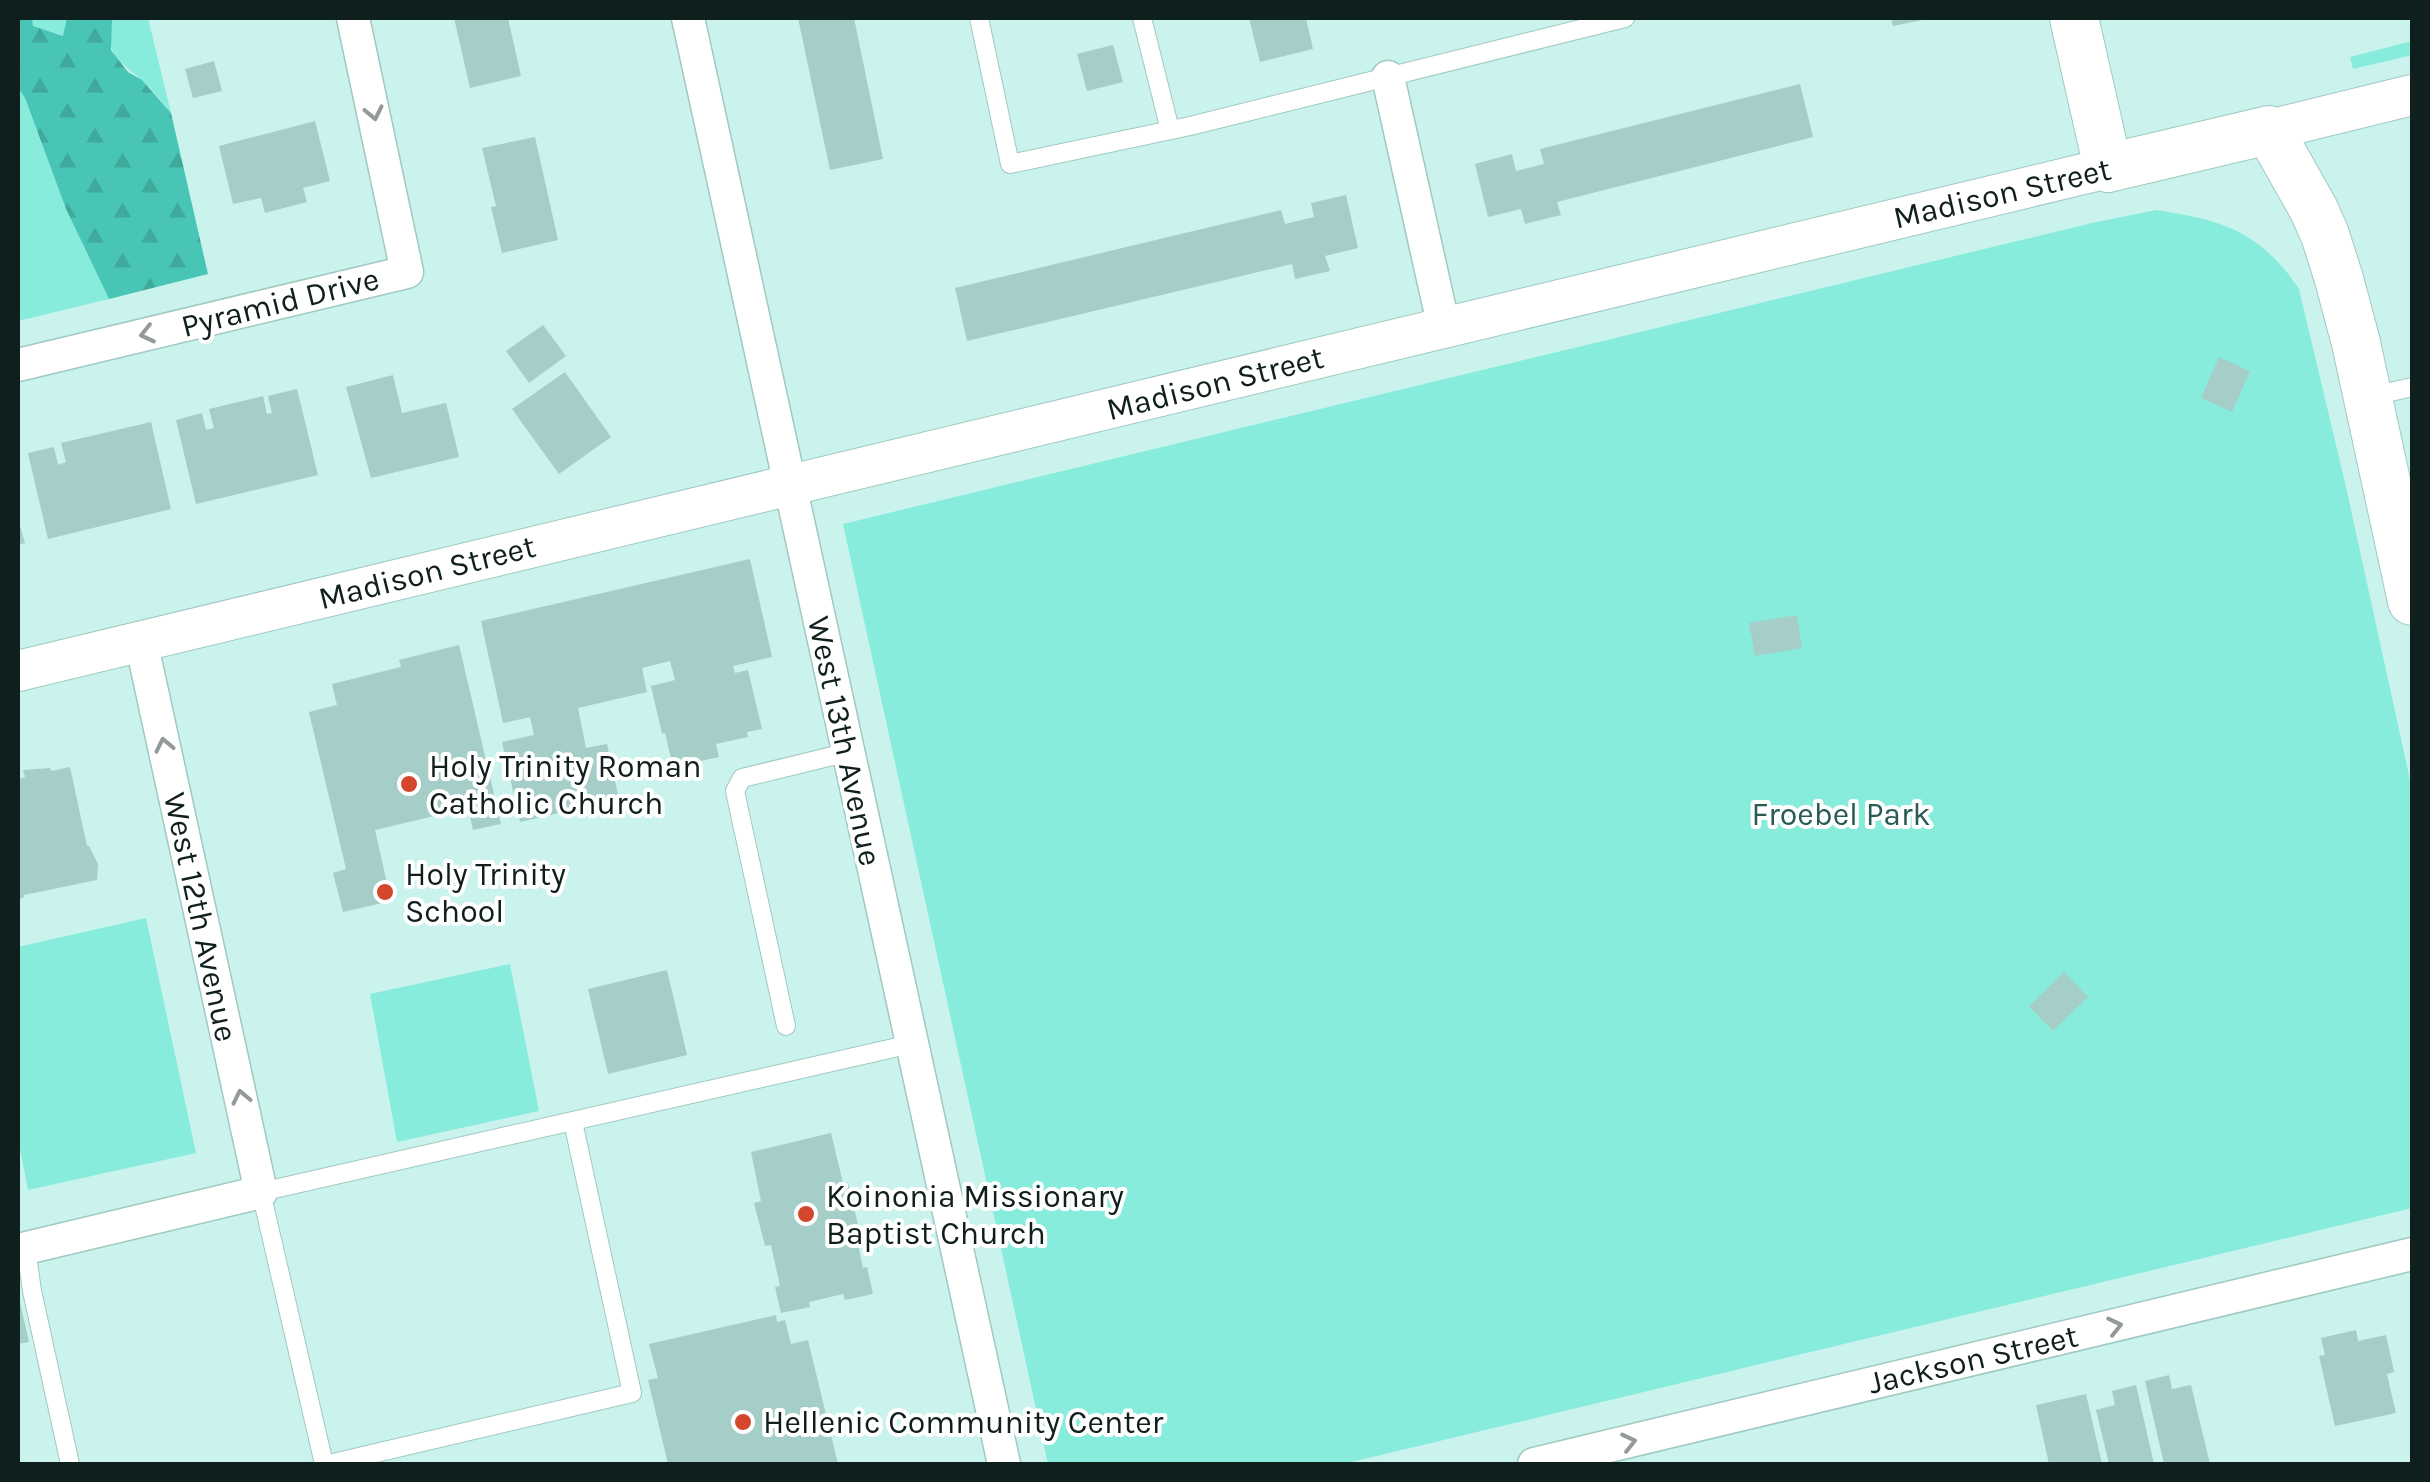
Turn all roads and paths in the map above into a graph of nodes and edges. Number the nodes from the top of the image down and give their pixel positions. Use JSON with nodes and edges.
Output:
{"nodes":[{"id":1,"x":354,"y":18,"type":"edge"},
{"id":2,"x":688,"y":18,"type":"edge"},
{"id":3,"x":979,"y":18,"type":"edge"},
{"id":4,"x":1142,"y":18,"type":"edge"},
{"id":5,"x":1626,"y":18,"type":"edge"},
{"id":6,"x":2074,"y":18,"type":"edge"},
{"id":7,"x":1388,"y":77,"type":"junction"},
{"id":8,"x":2412,"y":95,"type":"edge"},
{"id":9,"x":1170,"y":130,"type":"junction"},
{"id":10,"x":2270,"y":130,"type":"junction"},
{"id":11,"x":2108,"y":168,"type":"junction"},
{"id":12,"x":1444,"y":328,"type":"junction"},
{"id":13,"x":18,"y":365,"type":"edge"},
{"id":14,"x":2390,"y":392,"type":"edge"},
{"id":15,"x":789,"y":485,"type":"junction"},
{"id":16,"x":2412,"y":601,"type":"edge"},
{"id":17,"x":141,"y":641,"type":"junction"},
{"id":18,"x":18,"y":671,"type":"edge"},
{"id":19,"x":848,"y":752,"type":"junction"},
{"id":20,"x":786,"y":1026,"type":"dead end"},
{"id":21,"x":911,"y":1044,"type":"junction"},
{"id":22,"x":572,"y":1122,"type":"junction"},
{"id":23,"x":261,"y":1192,"type":"junction"},
{"id":24,"x":22,"y":1249,"type":"edge"},
{"id":25,"x":2412,"y":1254,"type":"edge"},
{"id":26,"x":70,"y":1464,"type":"edge"},
{"id":27,"x":327,"y":1464,"type":"edge"},
{"id":28,"x":1004,"y":1464,"type":"edge"},
{"id":29,"x":1534,"y":1464,"type":"edge"}],
"edges":[{"from":1,"to":13,"type":"street","name":"Pyramid Drive","one_way":true},
{"from":2,"to":15,"type":"street","name":"West 13th Avenue"},
{"from":3,"to":9,"type":"lane"},
{"from":4,"to":9,"type":"lane"},
{"from":5,"to":7,"type":"lane"},
{"from":6,"to":11,"type":"main road"},
{"from":7,"to":9,"type":"lane"},
{"from":7,"to":12,"type":"street"},
{"from":8,"to":10,"type":"street","name":"Madison Street"},
{"from":10,"to":11,"type":"main road","name":"Madison Street"},
{"from":10,"to":14,"type":"main road"},
{"from":11,"to":12,"type":"street","name":"Madison Street"},
{"from":12,"to":15,"type":"street","name":"Madison Street"},
{"from":14,"to":16,"type":"main road"},
{"from":15,"to":17,"type":"street","name":"Madison Street"},
{"from":15,"to":19,"type":"street","name":"West 13th Avenue"},
{"from":17,"to":18,"type":"street","name":"Madison Street"},
{"from":23,"to":17,"type":"street","name":"West 12th Avenue","one_way":true},
{"from":19,"to":20,"type":"lane"},
{"from":19,"to":21,"type":"street","name":"West 13th Avenue"},
{"from":21,"to":22,"type":"lane"},
{"from":21,"to":28,"type":"street","name":"West 13th Avenue"},
{"from":22,"to":23,"type":"lane"},
{"from":22,"to":27,"type":"lane"},
{"from":23,"to":24,"type":"street"},
{"from":23,"to":27,"type":"lane"},
{"from":24,"to":26,"type":"lane"},
{"from":29,"to":25,"type":"street","name":"Jackson Street","one_way":true}]}
